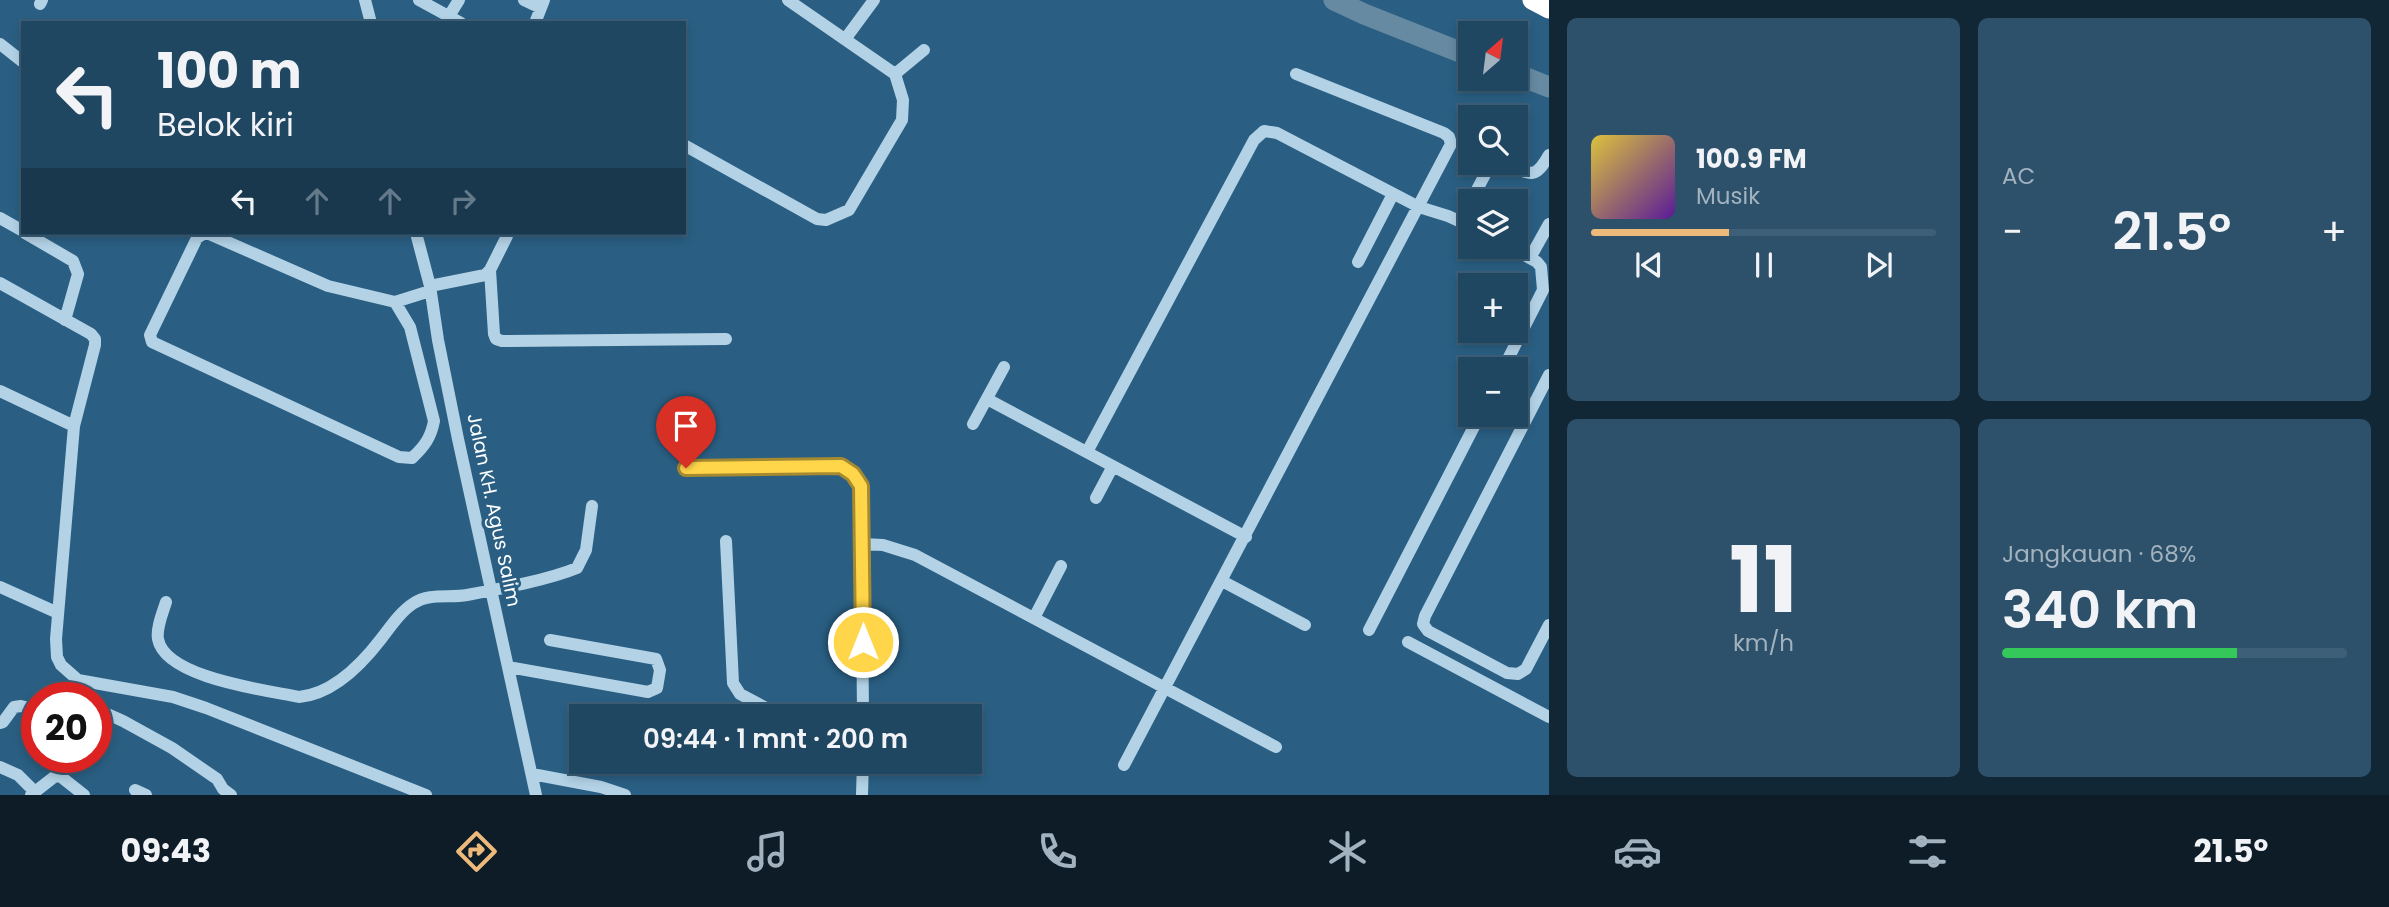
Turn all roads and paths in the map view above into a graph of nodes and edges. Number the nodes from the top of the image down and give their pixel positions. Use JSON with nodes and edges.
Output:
{"nodes":[{"id":1,"x":365,"y":0,"type":"edge"},
{"id":2,"x":419,"y":0,"type":"edge"},
{"id":3,"x":459,"y":0,"type":"edge"},
{"id":4,"x":524,"y":0,"type":"edge"},
{"id":5,"x":788,"y":0,"type":"edge"},
{"id":6,"x":874,"y":0,"type":"edge"},
{"id":7,"x":1532,"y":0,"type":"edge"},
{"id":8,"x":543,"y":4,"type":"edge"},
{"id":9,"x":1549,"y":9,"type":"edge"},
{"id":10,"x":455,"y":20,"type":"edge"},
{"id":11,"x":370,"y":21,"type":"edge"},
{"id":12,"x":536,"y":21,"type":"edge"},
{"id":13,"x":846,"y":38,"type":"junction"},
{"id":14,"x":0,"y":44,"type":"edge"},
{"id":15,"x":924,"y":50,"type":"dead end"},
{"id":16,"x":21,"y":60,"type":"edge"},
{"id":17,"x":895,"y":74,"type":"junction"},
{"id":18,"x":1296,"y":74,"type":"dead end"},
{"id":19,"x":686,"y":146,"type":"edge"},
{"id":20,"x":1549,"y":155,"type":"edge"},
{"id":21,"x":1528,"y":173,"type":"edge"},
{"id":22,"x":1394,"y":194,"type":"junction"},
{"id":23,"x":1419,"y":207,"type":"junction"},
{"id":24,"x":0,"y":218,"type":"edge"},
{"id":25,"x":1458,"y":221,"type":"edge"},
{"id":26,"x":1549,"y":224,"type":"edge"},
{"id":27,"x":21,"y":230,"type":"edge"},
{"id":28,"x":29,"y":235,"type":"edge"},
{"id":29,"x":202,"y":235,"type":"edge"},
{"id":30,"x":211,"y":235,"type":"edge"},
{"id":31,"x":417,"y":235,"type":"edge"},
{"id":32,"x":507,"y":236,"type":"dead end"},
{"id":33,"x":1530,"y":258,"type":"joint"},
{"id":34,"x":1358,"y":262,"type":"dead end"},
{"id":35,"x":490,"y":270,"type":"junction"},
{"id":36,"x":0,"y":283,"type":"edge"},
{"id":37,"x":430,"y":288,"type":"junction"},
{"id":38,"x":395,"y":302,"type":"junction"},
{"id":39,"x":65,"y":320,"type":"junction"},
{"id":40,"x":726,"y":339,"type":"dead end"},
{"id":41,"x":1509,"y":357,"type":"edge"},
{"id":42,"x":1004,"y":367,"type":"dead end"},
{"id":43,"x":1549,"y":375,"type":"edge"},
{"id":44,"x":0,"y":391,"type":"edge"},
{"id":45,"x":987,"y":399,"type":"junction"},
{"id":46,"x":973,"y":425,"type":"dead end"},
{"id":47,"x":74,"y":426,"type":"junction"},
{"id":48,"x":1474,"y":427,"type":"edge"},
{"id":49,"x":1087,"y":452,"type":"junction"},
{"id":50,"x":1113,"y":466,"type":"junction"},
{"id":51,"x":686,"y":468,"type":"dead end"},
{"id":52,"x":1096,"y":498,"type":"dead end"},
{"id":53,"x":592,"y":506,"type":"dead end"},
{"id":54,"x":1245,"y":537,"type":"junction"},
{"id":55,"x":726,"y":541,"type":"dead end"},
{"id":56,"x":862,"y":544,"type":"junction"},
{"id":57,"x":1061,"y":566,"type":"dead end"},
{"id":58,"x":1222,"y":581,"type":"junction"},
{"id":59,"x":0,"y":587,"type":"edge"},
{"id":60,"x":491,"y":590,"type":"junction"},
{"id":61,"x":166,"y":602,"type":"dead end"},
{"id":62,"x":58,"y":613,"type":"junction"},
{"id":63,"x":1034,"y":618,"type":"junction"},
{"id":64,"x":1305,"y":625,"type":"dead end"},
{"id":65,"x":1549,"y":625,"type":"edge"},
{"id":66,"x":1369,"y":630,"type":"dead end"},
{"id":67,"x":550,"y":640,"type":"dead end"},
{"id":68,"x":1408,"y":642,"type":"dead end"},
{"id":69,"x":508,"y":667,"type":"junction"},
{"id":70,"x":1165,"y":688,"type":"junction"},
{"id":71,"x":759,"y":704,"type":"edge"},
{"id":72,"x":863,"y":704,"type":"edge"},
{"id":73,"x":21,"y":706,"type":"edge"},
{"id":74,"x":112,"y":716,"type":"edge"},
{"id":75,"x":1549,"y":717,"type":"edge"},
{"id":76,"x":0,"y":723,"type":"edge"},
{"id":77,"x":1276,"y":747,"type":"dead end"},
{"id":78,"x":1124,"y":765,"type":"dead end"},
{"id":79,"x":0,"y":767,"type":"edge"},
{"id":80,"x":532,"y":774,"type":"junction"},
{"id":81,"x":863,"y":774,"type":"edge"},
{"id":82,"x":33,"y":793,"type":"edge"},
{"id":83,"x":84,"y":795,"type":"edge"},
{"id":84,"x":231,"y":795,"type":"edge"},
{"id":85,"x":426,"y":795,"type":"edge"},
{"id":86,"x":536,"y":795,"type":"edge"},
{"id":87,"x":625,"y":795,"type":"edge"},
{"id":88,"x":862,"y":795,"type":"edge"}],
"edges":[{"from":1,"to":11,"type":"street"},
{"from":2,"to":10,"type":"street"},
{"from":3,"to":10,"type":"street"},
{"from":4,"to":8,"type":"street"},
{"from":5,"to":13,"type":"street"},
{"from":6,"to":13,"type":"street"},
{"from":7,"to":9,"type":"highway"},
{"from":8,"to":12,"type":"street"},
{"from":13,"to":17,"type":"street"},
{"from":14,"to":16,"type":"street"},
{"from":15,"to":17,"type":"street"},
{"from":17,"to":19,"type":"street"},
{"from":18,"to":23,"type":"street"},
{"from":20,"to":21,"type":"street"},
{"from":22,"to":23,"type":"street"},
{"from":22,"to":34,"type":"street"},
{"from":22,"to":49,"type":"street"},
{"from":23,"to":25,"type":"street"},
{"from":23,"to":54,"type":"street"},
{"from":24,"to":27,"type":"street"},
{"from":26,"to":33,"type":"street"},
{"from":28,"to":39,"type":"street"},
{"from":29,"to":38,"type":"street"},
{"from":30,"to":38,"type":"street"},
{"from":31,"to":37,"type":"street","name":"Jalan KH. Agus Salim"},
{"from":32,"to":35,"type":"street"},
{"from":33,"to":41,"type":"street"},
{"from":35,"to":37,"type":"street"},
{"from":35,"to":40,"type":"street"},
{"from":36,"to":39,"type":"street"},
{"from":37,"to":38,"type":"street"},
{"from":37,"to":60,"type":"street","name":"Jalan KH. Agus Salim"},
{"from":39,"to":47,"type":"street"},
{"from":42,"to":45,"type":"street"},
{"from":43,"to":65,"type":"street"},
{"from":44,"to":47,"type":"street"},
{"from":45,"to":46,"type":"street"},
{"from":45,"to":49,"type":"street"},
{"from":47,"to":62,"type":"street"},
{"from":48,"to":66,"type":"street"},
{"from":49,"to":50,"type":"street"},
{"from":50,"to":52,"type":"street"},
{"from":50,"to":54,"type":"street"},
{"from":51,"to":56,"type":"street"},
{"from":53,"to":60,"type":"street"},
{"from":54,"to":58,"type":"street"},
{"from":55,"to":71,"type":"street"},
{"from":56,"to":63,"type":"street"},
{"from":56,"to":72,"type":"street"},
{"from":57,"to":63,"type":"street"},
{"from":58,"to":64,"type":"street"},
{"from":58,"to":70,"type":"street"},
{"from":59,"to":62,"type":"street"},
{"from":60,"to":61,"type":"street"},
{"from":60,"to":69,"type":"street","name":"Jalan KH. Agus Salim"},
{"from":62,"to":85,"type":"street"},
{"from":63,"to":70,"type":"street"},
{"from":67,"to":69,"type":"street"},
{"from":68,"to":75,"type":"street"},
{"from":69,"to":80,"type":"street","name":"Jalan KH. Agus Salim"},
{"from":70,"to":77,"type":"street"},
{"from":70,"to":78,"type":"street"},
{"from":73,"to":76,"type":"street"},
{"from":74,"to":84,"type":"street"},
{"from":79,"to":82,"type":"street"},
{"from":80,"to":86,"type":"street","name":"Jalan KH. Agus Salim"},
{"from":80,"to":87,"type":"street"},
{"from":81,"to":88,"type":"street"},
{"from":82,"to":83,"type":"street"}]}
